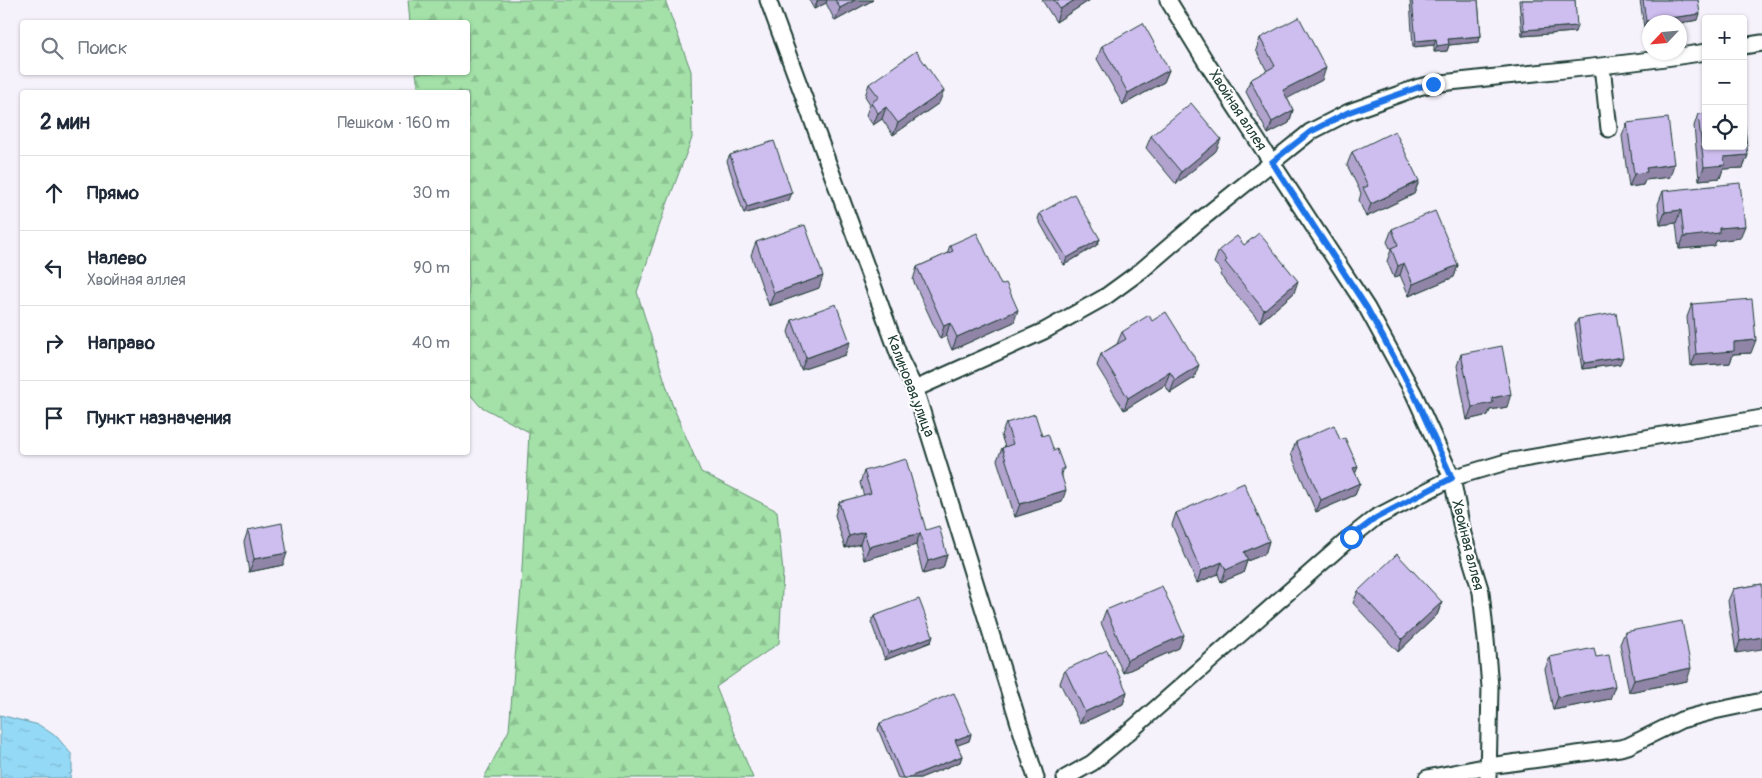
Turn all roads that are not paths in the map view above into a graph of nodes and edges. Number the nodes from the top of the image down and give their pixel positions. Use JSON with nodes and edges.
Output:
{"nodes":[{"id":1,"x":768,"y":0,"type":"edge"},
{"id":2,"x":1168,"y":0,"type":"edge"},
{"id":3,"x":1762,"y":43,"type":"edge"},
{"id":4,"x":1747,"y":45,"type":"edge"},
{"id":5,"x":1702,"y":53,"type":"edge"},
{"id":6,"x":1602,"y":66,"type":"junction"},
{"id":7,"x":1609,"y":129,"type":"dead end"},
{"id":8,"x":1272,"y":162,"type":"junction"},
{"id":9,"x":915,"y":389,"type":"junction"},
{"id":10,"x":1762,"y":418,"type":"edge"},
{"id":11,"x":1452,"y":478,"type":"junction"},
{"id":12,"x":1762,"y":700,"type":"edge"},
{"id":13,"x":1489,"y":772,"type":"edge"},
{"id":14,"x":1036,"y":778,"type":"edge"},
{"id":15,"x":1065,"y":778,"type":"edge"},
{"id":16,"x":1427,"y":778,"type":"edge"}],
"edges":[{"from":1,"to":9,"type":"lane","name":"Калиновая улица"},
{"from":2,"to":8,"type":"lane","name":"Хвойная аллея"},
{"from":3,"to":4,"type":"lane"},
{"from":5,"to":6,"type":"lane"},
{"from":6,"to":7,"type":"lane"},
{"from":6,"to":8,"type":"lane"},
{"from":8,"to":9,"type":"lane"},
{"from":8,"to":11,"type":"lane","name":"Хвойная аллея"},
{"from":9,"to":14,"type":"lane","name":"Калиновая улица"},
{"from":10,"to":11,"type":"lane"},
{"from":11,"to":13,"type":"lane","name":"Хвойная аллея"},
{"from":11,"to":15,"type":"lane"},
{"from":12,"to":13,"type":"lane"},
{"from":13,"to":16,"type":"lane"}]}
